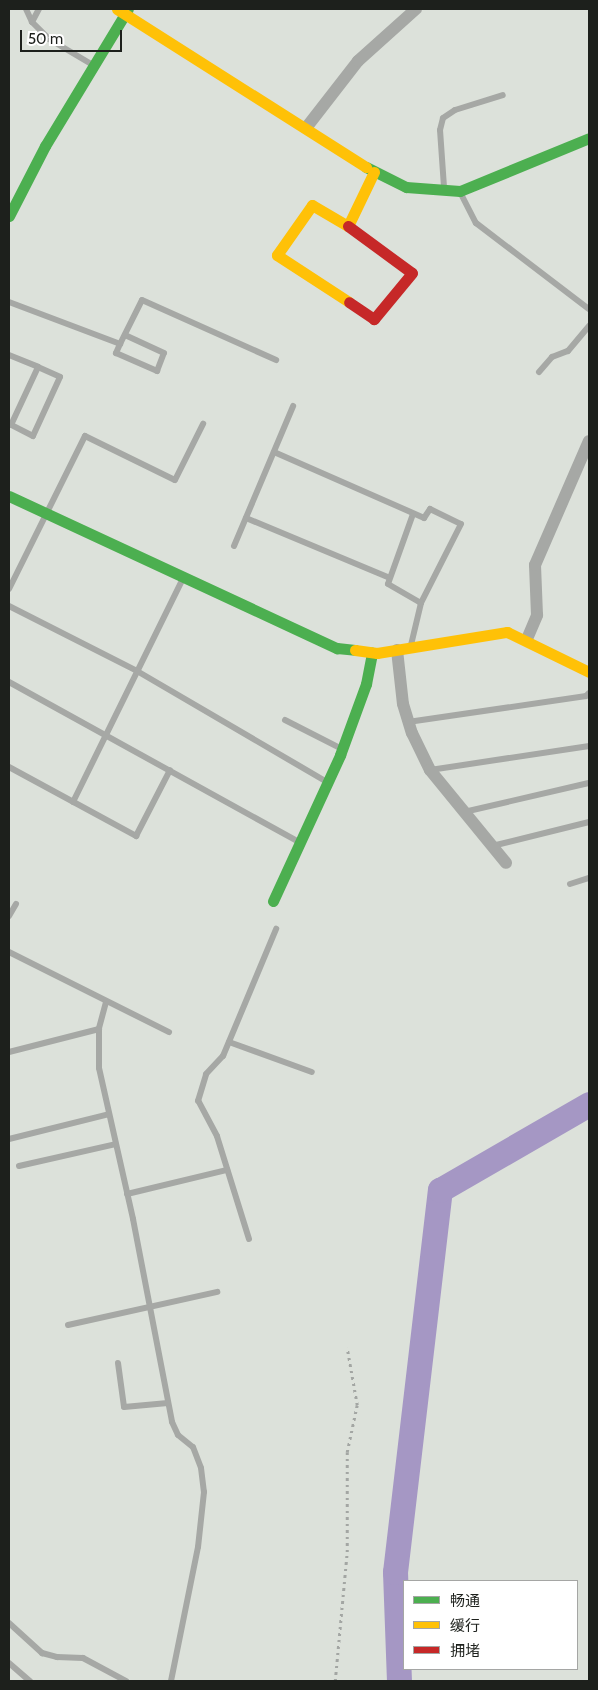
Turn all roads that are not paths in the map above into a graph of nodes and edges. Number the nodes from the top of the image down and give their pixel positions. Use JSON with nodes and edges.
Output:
{"nodes":[{"id":1,"x":26,"y":9,"type":"edge"},
{"id":2,"x":39,"y":9,"type":"edge"},
{"id":3,"x":416,"y":9,"type":"edge"},
{"id":4,"x":124,"y":10,"type":"edge"},
{"id":5,"x":32,"y":22,"type":"junction"},
{"id":6,"x":94,"y":66,"type":"junction"},
{"id":7,"x":503,"y":95,"type":"dead end"},
{"id":8,"x":306,"y":128,"type":"junction"},
{"id":9,"x":589,"y":138,"type":"edge"},
{"id":10,"x":374,"y":172,"type":"junction"},
{"id":11,"x":445,"y":191,"type":"junction"},
{"id":12,"x":460,"y":191,"type":"junction"},
{"id":13,"x":9,"y":216,"type":"edge"},
{"id":14,"x":348,"y":226,"type":"junction"},
{"id":15,"x":9,"y":302,"type":"edge"},
{"id":16,"x":589,"y":309,"type":"edge"},
{"id":17,"x":589,"y":326,"type":"edge"},
{"id":18,"x":125,"y":334,"type":"junction"},
{"id":19,"x":120,"y":344,"type":"junction"},
{"id":20,"x":9,"y":355,"type":"edge"},
{"id":21,"x":276,"y":360,"type":"dead end"},
{"id":22,"x":38,"y":367,"type":"junction"},
{"id":23,"x":539,"y":372,"type":"dead end"},
{"id":24,"x":293,"y":406,"type":"dead end"},
{"id":25,"x":203,"y":424,"type":"dead end"},
{"id":26,"x":589,"y":441,"type":"edge"},
{"id":27,"x":274,"y":452,"type":"junction"},
{"id":28,"x":9,"y":496,"type":"edge"},
{"id":29,"x":46,"y":514,"type":"junction"},
{"id":30,"x":413,"y":514,"type":"junction"},
{"id":31,"x":246,"y":518,"type":"junction"},
{"id":32,"x":234,"y":546,"type":"dead end"},
{"id":33,"x":388,"y":577,"type":"junction"},
{"id":34,"x":183,"y":578,"type":"junction"},
{"id":35,"x":9,"y":589,"type":"edge"},
{"id":36,"x":421,"y":603,"type":"junction"},
{"id":37,"x":9,"y":606,"type":"edge"},
{"id":38,"x":527,"y":639,"type":"junction"},
{"id":39,"x":403,"y":649,"type":"junction"},
{"id":40,"x":372,"y":653,"type":"junction"},
{"id":41,"x":137,"y":671,"type":"junction"},
{"id":42,"x":589,"y":672,"type":"edge"},
{"id":43,"x":9,"y":682,"type":"edge"},
{"id":44,"x":589,"y":692,"type":"edge"},
{"id":45,"x":285,"y":720,"type":"dead end"},
{"id":46,"x":408,"y":722,"type":"junction"},
{"id":47,"x":107,"y":734,"type":"junction"},
{"id":48,"x":589,"y":746,"type":"edge"},
{"id":49,"x":342,"y":749,"type":"junction"},
{"id":50,"x":9,"y":767,"type":"edge"},
{"id":51,"x":170,"y":770,"type":"junction"},
{"id":52,"x":430,"y":770,"type":"junction"},
{"id":53,"x":328,"y":782,"type":"junction"},
{"id":54,"x":589,"y":784,"type":"edge"},
{"id":55,"x":74,"y":802,"type":"junction"},
{"id":56,"x":462,"y":812,"type":"junction"},
{"id":57,"x":589,"y":822,"type":"edge"},
{"id":58,"x":300,"y":843,"type":"junction"},
{"id":59,"x":491,"y":846,"type":"junction"},
{"id":60,"x":506,"y":863,"type":"dead end"},
{"id":61,"x":589,"y":878,"type":"edge"},
{"id":62,"x":570,"y":884,"type":"dead end"},
{"id":63,"x":273,"y":901,"type":"dead end"},
{"id":64,"x":16,"y":904,"type":"dead end"},
{"id":65,"x":9,"y":916,"type":"edge"},
{"id":66,"x":276,"y":929,"type":"dead end"},
{"id":67,"x":9,"y":952,"type":"edge"},
{"id":68,"x":106,"y":1002,"type":"junction"},
{"id":69,"x":99,"y":1029,"type":"junction"},
{"id":70,"x":169,"y":1032,"type":"dead end"},
{"id":71,"x":229,"y":1042,"type":"junction"},
{"id":72,"x":9,"y":1052,"type":"edge"},
{"id":73,"x":312,"y":1072,"type":"dead end"},
{"id":74,"x":109,"y":1114,"type":"junction"},
{"id":75,"x":9,"y":1139,"type":"edge"},
{"id":76,"x":116,"y":1144,"type":"junction"},
{"id":77,"x":19,"y":1166,"type":"dead end"},
{"id":78,"x":227,"y":1170,"type":"junction"},
{"id":79,"x":127,"y":1194,"type":"junction"},
{"id":80,"x":249,"y":1239,"type":"dead end"},
{"id":81,"x":217,"y":1292,"type":"dead end"},
{"id":82,"x":150,"y":1307,"type":"junction"},
{"id":83,"x":68,"y":1325,"type":"dead end"},
{"id":84,"x":118,"y":1363,"type":"dead end"},
{"id":85,"x":168,"y":1402,"type":"junction"},
{"id":86,"x":9,"y":1623,"type":"edge"},
{"id":87,"x":9,"y":1663,"type":"edge"},
{"id":88,"x":30,"y":1681,"type":"edge"},
{"id":89,"x":126,"y":1681,"type":"edge"},
{"id":90,"x":171,"y":1681,"type":"edge"}],
"edges":[{"from":1,"to":5,"type":"lane"},
{"from":2,"to":5,"type":"lane"},
{"from":3,"to":8,"type":"street"},
{"from":4,"to":6,"type":"street"},
{"from":4,"to":8,"type":"street"},
{"from":5,"to":6,"type":"lane"},
{"from":6,"to":13,"type":"street"},
{"from":7,"to":11,"type":"lane"},
{"from":8,"to":10,"type":"street"},
{"from":9,"to":12,"type":"street"},
{"from":10,"to":11,"type":"street"},
{"from":10,"to":14,"type":"street"},
{"from":11,"to":12,"type":"street"},
{"from":12,"to":16,"type":"lane"},
{"from":14,"to":14,"type":"street"},
{"from":15,"to":19,"type":"lane"},
{"from":17,"to":23,"type":"lane"},
{"from":18,"to":19,"type":"lane"},
{"from":18,"to":19,"type":"lane"},
{"from":18,"to":21,"type":"lane"},
{"from":20,"to":22,"type":"lane"},
{"from":22,"to":22,"type":"lane"},
{"from":24,"to":27,"type":"lane"},
{"from":25,"to":29,"type":"lane"},
{"from":26,"to":38,"type":"street"},
{"from":27,"to":30,"type":"lane"},
{"from":27,"to":31,"type":"lane"},
{"from":28,"to":29,"type":"street"},
{"from":29,"to":34,"type":"street"},
{"from":29,"to":35,"type":"lane"},
{"from":30,"to":33,"type":"lane"},
{"from":30,"to":36,"type":"lane"},
{"from":31,"to":32,"type":"lane"},
{"from":31,"to":33,"type":"lane"},
{"from":33,"to":36,"type":"lane"},
{"from":34,"to":40,"type":"street"},
{"from":34,"to":41,"type":"lane"},
{"from":36,"to":39,"type":"lane"},
{"from":37,"to":41,"type":"lane"},
{"from":38,"to":39,"type":"street"},
{"from":38,"to":42,"type":"street"},
{"from":39,"to":40,"type":"street"},
{"from":39,"to":46,"type":"street"},
{"from":40,"to":49,"type":"street"},
{"from":41,"to":47,"type":"lane"},
{"from":41,"to":53,"type":"lane"},
{"from":43,"to":47,"type":"lane"},
{"from":44,"to":46,"type":"lane"},
{"from":45,"to":49,"type":"lane"},
{"from":46,"to":52,"type":"street"},
{"from":47,"to":51,"type":"lane"},
{"from":47,"to":55,"type":"lane"},
{"from":48,"to":52,"type":"lane"},
{"from":49,"to":53,"type":"street"},
{"from":50,"to":55,"type":"lane"},
{"from":51,"to":55,"type":"lane"},
{"from":51,"to":58,"type":"lane"},
{"from":52,"to":56,"type":"street"},
{"from":53,"to":58,"type":"street"},
{"from":54,"to":56,"type":"lane"},
{"from":56,"to":59,"type":"street"},
{"from":57,"to":59,"type":"lane"},
{"from":58,"to":63,"type":"street"},
{"from":59,"to":60,"type":"street"},
{"from":61,"to":62,"type":"lane"},
{"from":64,"to":65,"type":"lane"},
{"from":66,"to":71,"type":"lane"},
{"from":67,"to":68,"type":"lane"},
{"from":68,"to":69,"type":"lane"},
{"from":68,"to":70,"type":"lane"},
{"from":69,"to":72,"type":"lane"},
{"from":69,"to":74,"type":"lane"},
{"from":71,"to":73,"type":"lane"},
{"from":71,"to":78,"type":"lane"},
{"from":74,"to":75,"type":"lane"},
{"from":74,"to":76,"type":"lane"},
{"from":76,"to":77,"type":"lane"},
{"from":76,"to":79,"type":"lane"},
{"from":78,"to":79,"type":"lane"},
{"from":78,"to":80,"type":"lane"},
{"from":79,"to":82,"type":"lane"},
{"from":81,"to":82,"type":"lane"},
{"from":82,"to":83,"type":"lane"},
{"from":82,"to":85,"type":"lane"},
{"from":84,"to":85,"type":"lane"},
{"from":85,"to":90,"type":"lane"},
{"from":86,"to":89,"type":"lane"},
{"from":87,"to":88,"type":"lane"}]}
